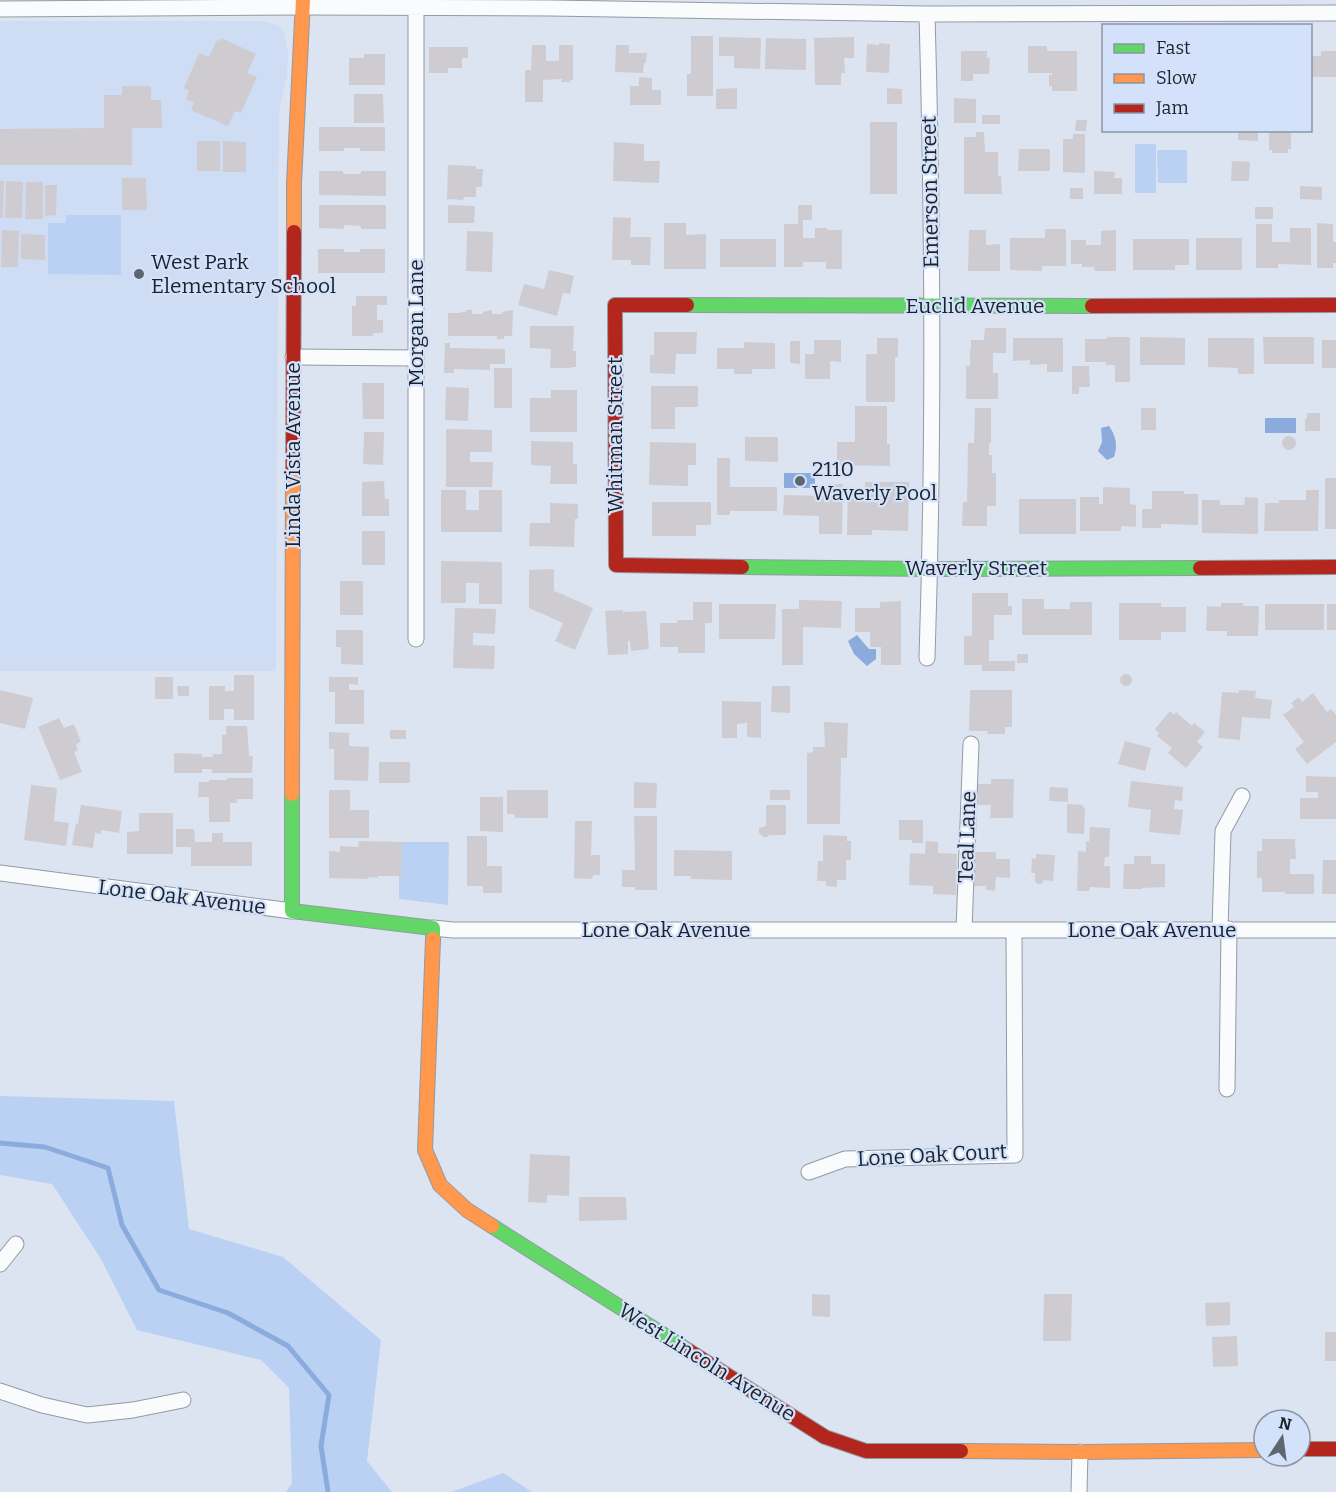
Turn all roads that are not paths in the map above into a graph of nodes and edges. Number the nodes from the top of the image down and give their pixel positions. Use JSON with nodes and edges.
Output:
{"nodes":[{"id":1,"x":303,"y":3,"type":"edge"},
{"id":2,"x":551,"y":4,"type":"edge"},
{"id":3,"x":416,"y":8,"type":"junction"},
{"id":4,"x":0,"y":9,"type":"edge"},
{"id":5,"x":1336,"y":13,"type":"edge"},
{"id":6,"x":927,"y":14,"type":"junction"},
{"id":7,"x":615,"y":305,"type":"joint"},
{"id":8,"x":1336,"y":305,"type":"edge"},
{"id":9,"x":932,"y":306,"type":"junction"},
{"id":10,"x":293,"y":357,"type":"junction"},
{"id":11,"x":416,"y":358,"type":"junction"},
{"id":12,"x":616,"y":565,"type":"joint"},
{"id":13,"x":1336,"y":567,"type":"edge"},
{"id":14,"x":930,"y":569,"type":"junction"},
{"id":15,"x":416,"y":639,"type":"dead end"},
{"id":16,"x":927,"y":658,"type":"dead end"},
{"id":17,"x":971,"y":744,"type":"dead end"},
{"id":18,"x":1242,"y":796,"type":"dead end"},
{"id":19,"x":0,"y":873,"type":"edge"},
{"id":20,"x":292,"y":911,"type":"junction"},
{"id":21,"x":433,"y":928,"type":"junction"},
{"id":22,"x":1225,"y":929,"type":"junction"},
{"id":23,"x":964,"y":930,"type":"junction"},
{"id":24,"x":1014,"y":930,"type":"junction"},
{"id":25,"x":1336,"y":930,"type":"edge"},
{"id":26,"x":1227,"y":1089,"type":"dead end"},
{"id":27,"x":808,"y":1172,"type":"dead end"},
{"id":28,"x":16,"y":1244,"type":"dead end"},
{"id":29,"x":0,"y":1264,"type":"edge"},
{"id":30,"x":0,"y":1391,"type":"edge"},
{"id":31,"x":183,"y":1400,"type":"dead end"},
{"id":32,"x":1312,"y":1449,"type":"edge"},
{"id":33,"x":1336,"y":1449,"type":"edge"},
{"id":34,"x":1252,"y":1450,"type":"edge"},
{"id":35,"x":1080,"y":1452,"type":"junction"},
{"id":36,"x":1079,"y":1492,"type":"edge"}],
"edges":[{"from":1,"to":3,"type":"street"},
{"from":1,"to":4,"type":"street"},
{"from":1,"to":10,"type":"street","name":"Linda Vista Avenue"},
{"from":2,"to":3,"type":"street"},
{"from":2,"to":6,"type":"street"},
{"from":3,"to":11,"type":"street","name":"Morgan Lane"},
{"from":5,"to":6,"type":"street"},
{"from":6,"to":9,"type":"street","name":"Emerson Street"},
{"from":7,"to":9,"type":"street","name":"Euclid Avenue"},
{"from":7,"to":12,"type":"street","name":"Whitman Street"},
{"from":8,"to":9,"type":"street","name":"Euclid Avenue"},
{"from":9,"to":14,"type":"street","name":"Emerson Street"},
{"from":10,"to":11,"type":"street"},
{"from":10,"to":20,"type":"street","name":"Linda Vista Avenue"},
{"from":11,"to":15,"type":"street","name":"Morgan Lane"},
{"from":12,"to":14,"type":"street","name":"Waverly Street"},
{"from":13,"to":14,"type":"street","name":"Waverly Street"},
{"from":14,"to":16,"type":"street","name":"Emerson Street"},
{"from":17,"to":23,"type":"street","name":"Teal Lane"},
{"from":18,"to":22,"type":"street"},
{"from":19,"to":20,"type":"street","name":"Lone Oak Avenue"},
{"from":20,"to":21,"type":"street","name":"Lone Oak Avenue"},
{"from":21,"to":23,"type":"street","name":"Lone Oak Avenue"},
{"from":21,"to":35,"type":"street","name":"West Lincoln Avenue"},
{"from":22,"to":24,"type":"street","name":"Lone Oak Avenue"},
{"from":22,"to":25,"type":"street","name":"Lone Oak Avenue"},
{"from":22,"to":26,"type":"street"},
{"from":23,"to":24,"type":"street","name":"Lone Oak Avenue"},
{"from":24,"to":27,"type":"street","name":"Lone Oak Court"},
{"from":28,"to":29,"type":"street"},
{"from":30,"to":31,"type":"street"},
{"from":32,"to":33,"type":"street"},
{"from":34,"to":35,"type":"street","name":"West Lincoln Avenue"},
{"from":35,"to":36,"type":"street"}]}
